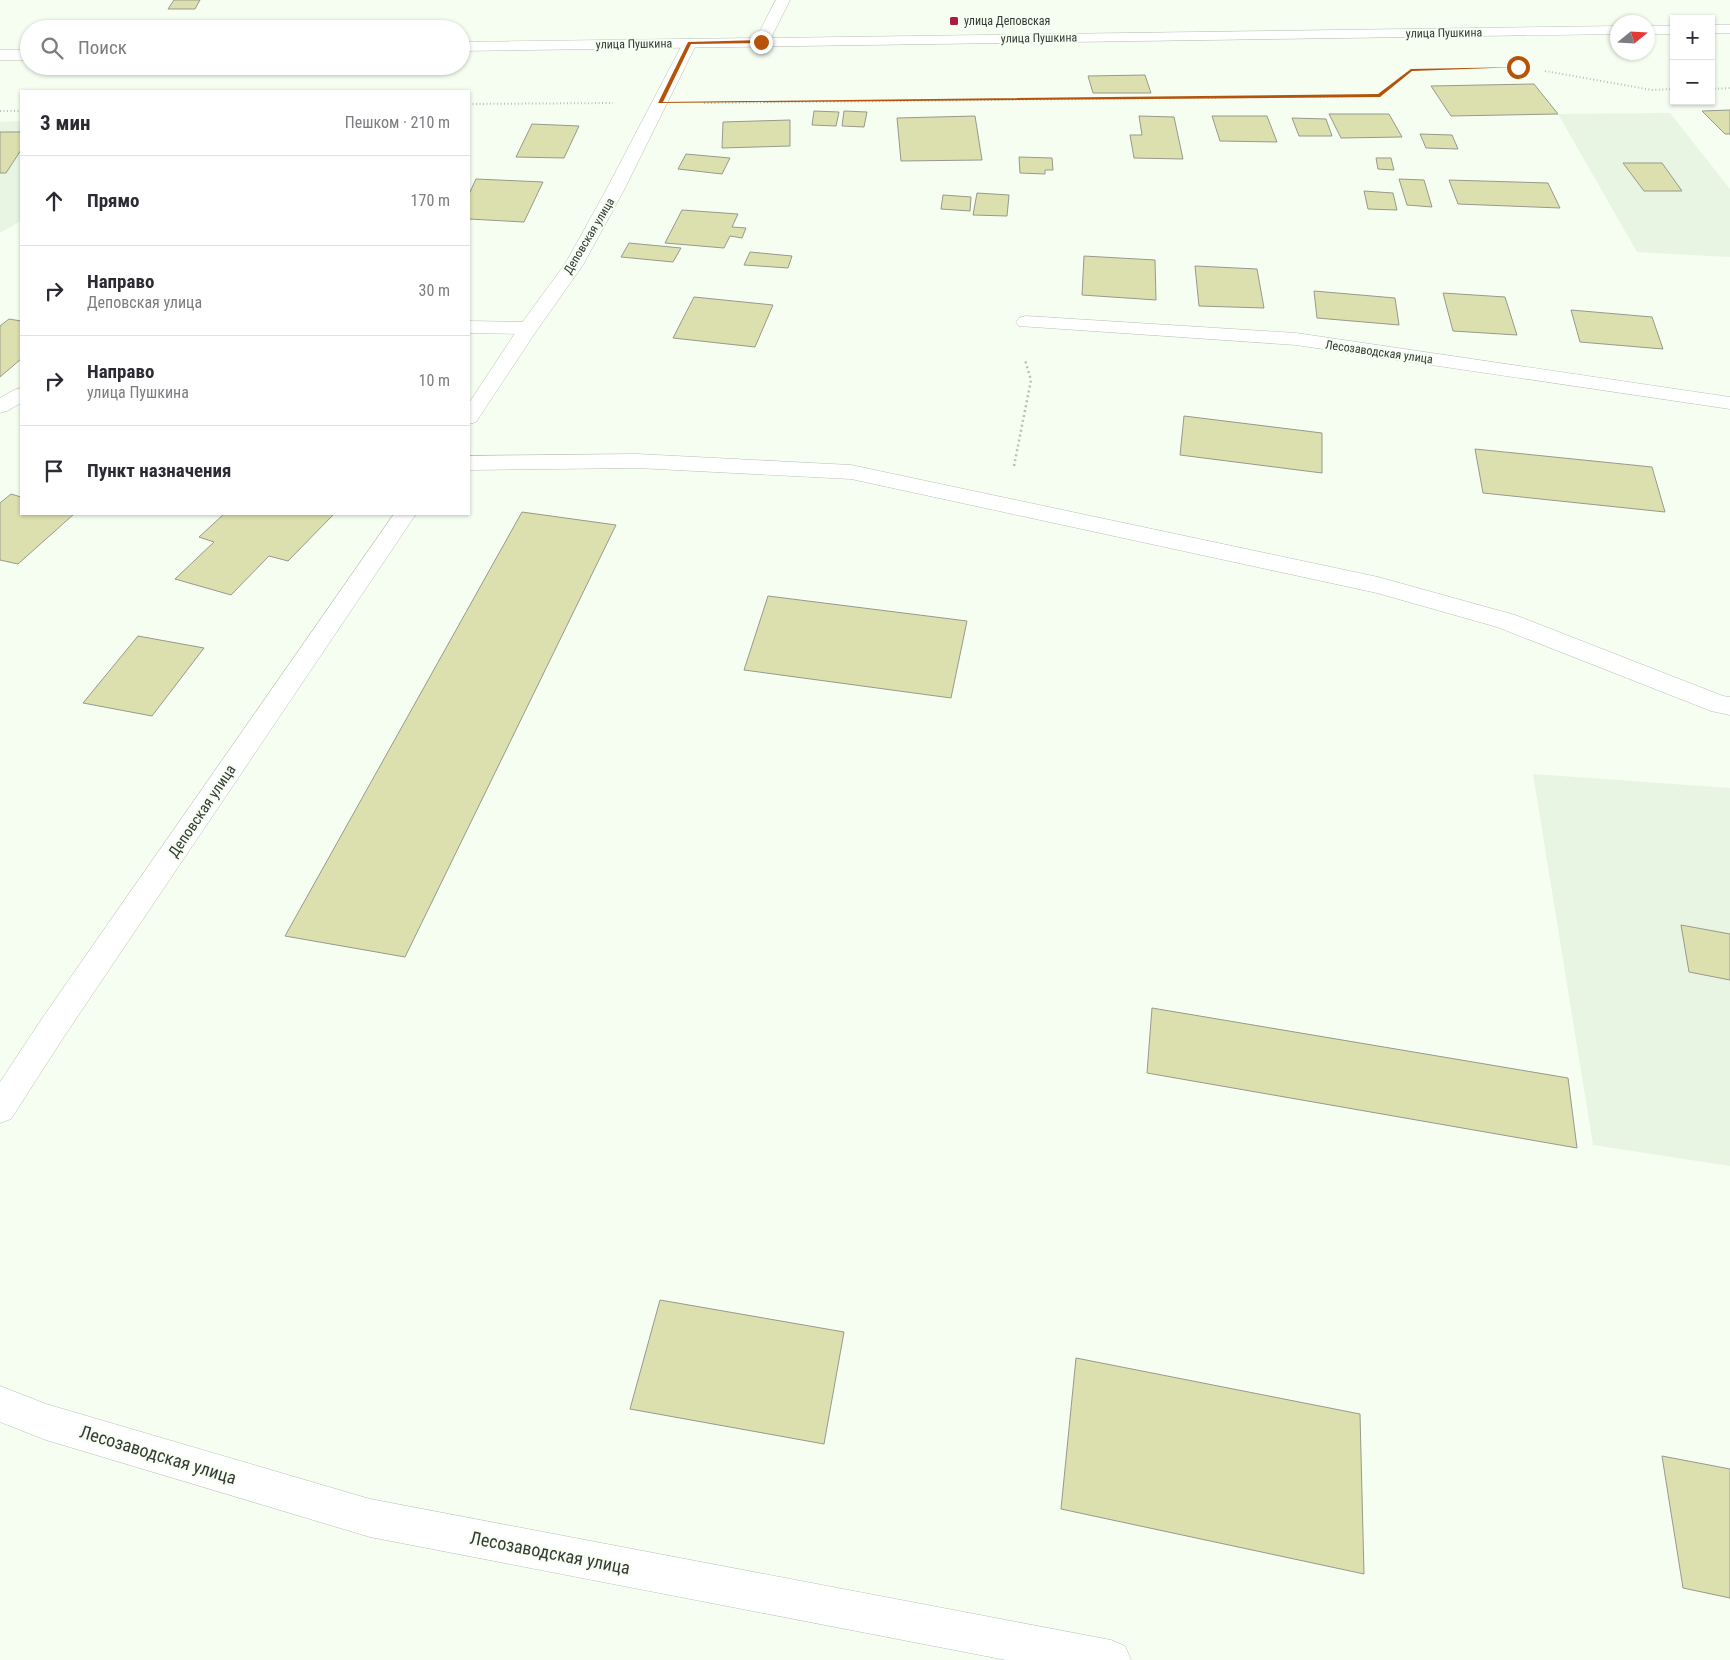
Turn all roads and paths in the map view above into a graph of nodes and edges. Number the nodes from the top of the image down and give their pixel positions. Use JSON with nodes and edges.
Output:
{"nodes":[{"id":1,"x":783,"y":0,"type":"edge"},
{"id":2,"x":1715,"y":29,"type":"edge"},
{"id":3,"x":1730,"y":29,"type":"edge"},
{"id":4,"x":1610,"y":30,"type":"edge"},
{"id":5,"x":1655,"y":30,"type":"edge"},
{"id":6,"x":1670,"y":30,"type":"edge"},
{"id":7,"x":761,"y":42,"type":"junction"},
{"id":8,"x":690,"y":43,"type":"junction"},
{"id":9,"x":470,"y":47,"type":"edge"},
{"id":10,"x":20,"y":54,"type":"edge"},
{"id":11,"x":0,"y":55,"type":"edge"},
{"id":12,"x":1411,"y":70,"type":"dead end"},
{"id":13,"x":1537,"y":70,"type":"dead end"},
{"id":14,"x":1730,"y":88,"type":"edge"},
{"id":15,"x":1670,"y":89,"type":"edge"},
{"id":16,"x":1715,"y":89,"type":"edge"},
{"id":17,"x":660,"y":103,"type":"junction"},
{"id":18,"x":470,"y":104,"type":"edge"},
{"id":19,"x":0,"y":111,"type":"edge"},
{"id":20,"x":20,"y":111,"type":"edge"},
{"id":21,"x":1026,"y":322,"type":"joint"},
{"id":22,"x":470,"y":327,"type":"edge"},
{"id":23,"x":528,"y":328,"type":"junction"},
{"id":24,"x":20,"y":395,"type":"edge"},
{"id":25,"x":1730,"y":403,"type":"edge"},
{"id":26,"x":0,"y":407,"type":"edge"},
{"id":27,"x":470,"y":416,"type":"edge"},
{"id":28,"x":470,"y":463,"type":"edge"},
{"id":29,"x":1007,"y":506,"type":"junction"},
{"id":30,"x":404,"y":515,"type":"edge"},
{"id":31,"x":1730,"y":706,"type":"edge"},
{"id":32,"x":0,"y":1109,"type":"edge"},
{"id":33,"x":0,"y":1404,"type":"edge"},
{"id":34,"x":1111,"y":1660,"type":"edge"}],
"edges":[{"from":1,"to":7,"type":"street"},
{"from":2,"to":3,"type":"street"},
{"from":4,"to":7,"type":"street","name":"улица Пушкина"},
{"from":5,"to":6,"type":"street"},
{"from":7,"to":8,"type":"street","name":"улица Пушкина"},
{"from":8,"to":9,"type":"street","name":"улица Пушкина"},
{"from":8,"to":17,"type":"street","name":"Деповская улица"},
{"from":10,"to":11,"type":"street"},
{"from":12,"to":17,"type":"path"},
{"from":13,"to":15,"type":"path"},
{"from":14,"to":16,"type":"path"},
{"from":17,"to":18,"type":"path"},
{"from":17,"to":23,"type":"street","name":"Деповская улица"},
{"from":19,"to":20,"type":"path"},
{"from":21,"to":25,"type":"street","name":"Лесозаводская улица"},
{"from":21,"to":29,"type":"path"},
{"from":22,"to":23,"type":"street"},
{"from":23,"to":27,"type":"street","name":"Деповская улица"},
{"from":24,"to":26,"type":"street"},
{"from":28,"to":29,"type":"street"},
{"from":29,"to":31,"type":"street"},
{"from":30,"to":32,"type":"street","name":"Деповская улица"},
{"from":33,"to":34,"type":"street","name":"Лесозаводская улица"}]}
